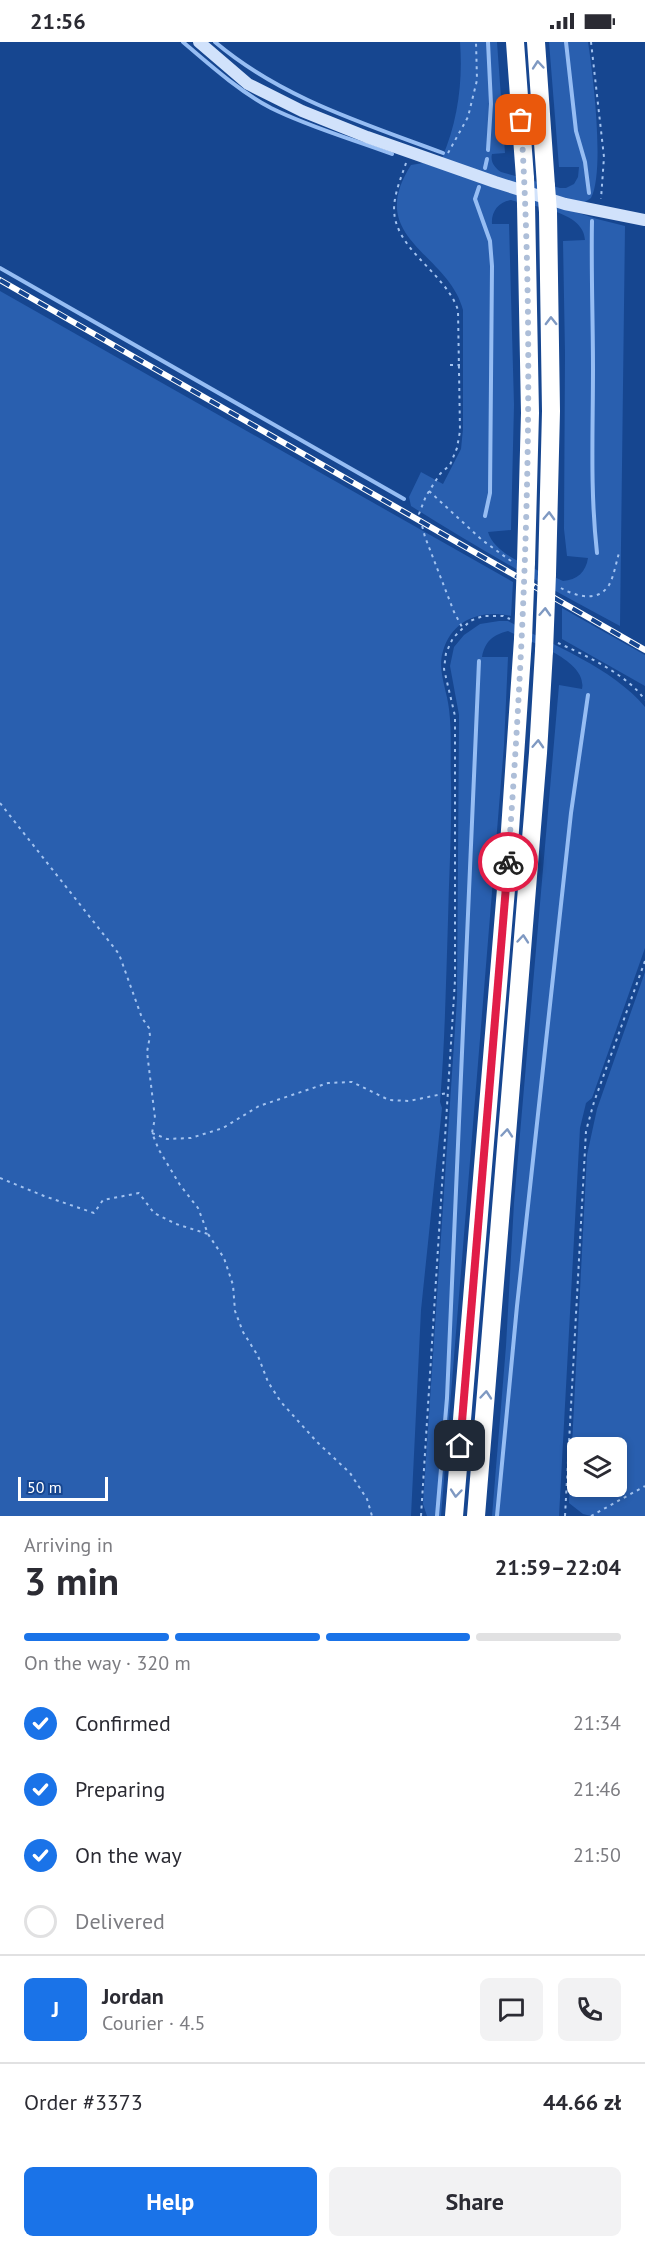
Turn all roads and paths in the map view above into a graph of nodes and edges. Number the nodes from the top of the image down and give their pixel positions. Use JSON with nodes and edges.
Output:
{"nodes":[{"id":1,"x":199,"y":42,"type":"edge"},
{"id":2,"x":476,"y":42,"type":"edge"},
{"id":3,"x":515,"y":42,"type":"edge"},
{"id":4,"x":536,"y":42,"type":"edge"},
{"id":5,"x":591,"y":42,"type":"edge"},
{"id":6,"x":409,"y":152,"type":"junction"},
{"id":7,"x":443,"y":163,"type":"junction"},
{"id":8,"x":601,"y":211,"type":"junction"},
{"id":9,"x":645,"y":220,"type":"edge"},
{"id":10,"x":450,"y":365,"type":"dead end"},
{"id":11,"x":460,"y":365,"type":"junction"},
{"id":12,"x":512,"y":620,"type":"dead end"},
{"id":13,"x":462,"y":627,"type":"junction"},
{"id":14,"x":547,"y":645,"type":"junction"},
{"id":15,"x":645,"y":700,"type":"edge"},
{"id":16,"x":0,"y":803,"type":"edge"},
{"id":17,"x":645,"y":961,"type":"edge"},
{"id":18,"x":447,"y":1093,"type":"junction"},
{"id":19,"x":152,"y":1133,"type":"junction"},
{"id":20,"x":0,"y":1178,"type":"edge"},
{"id":21,"x":208,"y":1234,"type":"junction"},
{"id":22,"x":645,"y":1486,"type":"edge"},
{"id":23,"x":372,"y":1516,"type":"edge"},
{"id":24,"x":421,"y":1516,"type":"edge"},
{"id":25,"x":454,"y":1516,"type":"edge"},
{"id":26,"x":476,"y":1516,"type":"edge"},
{"id":27,"x":565,"y":1516,"type":"edge"},
{"id":28,"x":591,"y":1516,"type":"edge"}],
"edges":[{"from":1,"to":6,"type":"street"},
{"from":2,"to":7,"type":"path"},
{"from":3,"to":25,"type":"highway","one_way":true,"bridge":true},
{"from":14,"to":4,"type":"highway","one_way":true,"bridge":true},
{"from":5,"to":8,"type":"path"},
{"from":6,"to":7,"type":"street"},
{"from":6,"to":11,"type":"path"},
{"from":7,"to":8,"type":"street"},
{"from":8,"to":9,"type":"street"},
{"from":10,"to":11,"type":"path"},
{"from":11,"to":13,"type":"path"},
{"from":12,"to":13,"type":"path"},
{"from":13,"to":18,"type":"path"},
{"from":14,"to":15,"type":"path"},
{"from":26,"to":14,"type":"highway","one_way":true},
{"from":16,"to":19,"type":"path"},
{"from":17,"to":27,"type":"path"},
{"from":18,"to":19,"type":"path"},
{"from":18,"to":24,"type":"path"},
{"from":19,"to":21,"type":"path"},
{"from":20,"to":21,"type":"path"},
{"from":21,"to":23,"type":"path"},
{"from":22,"to":28,"type":"path"}]}
